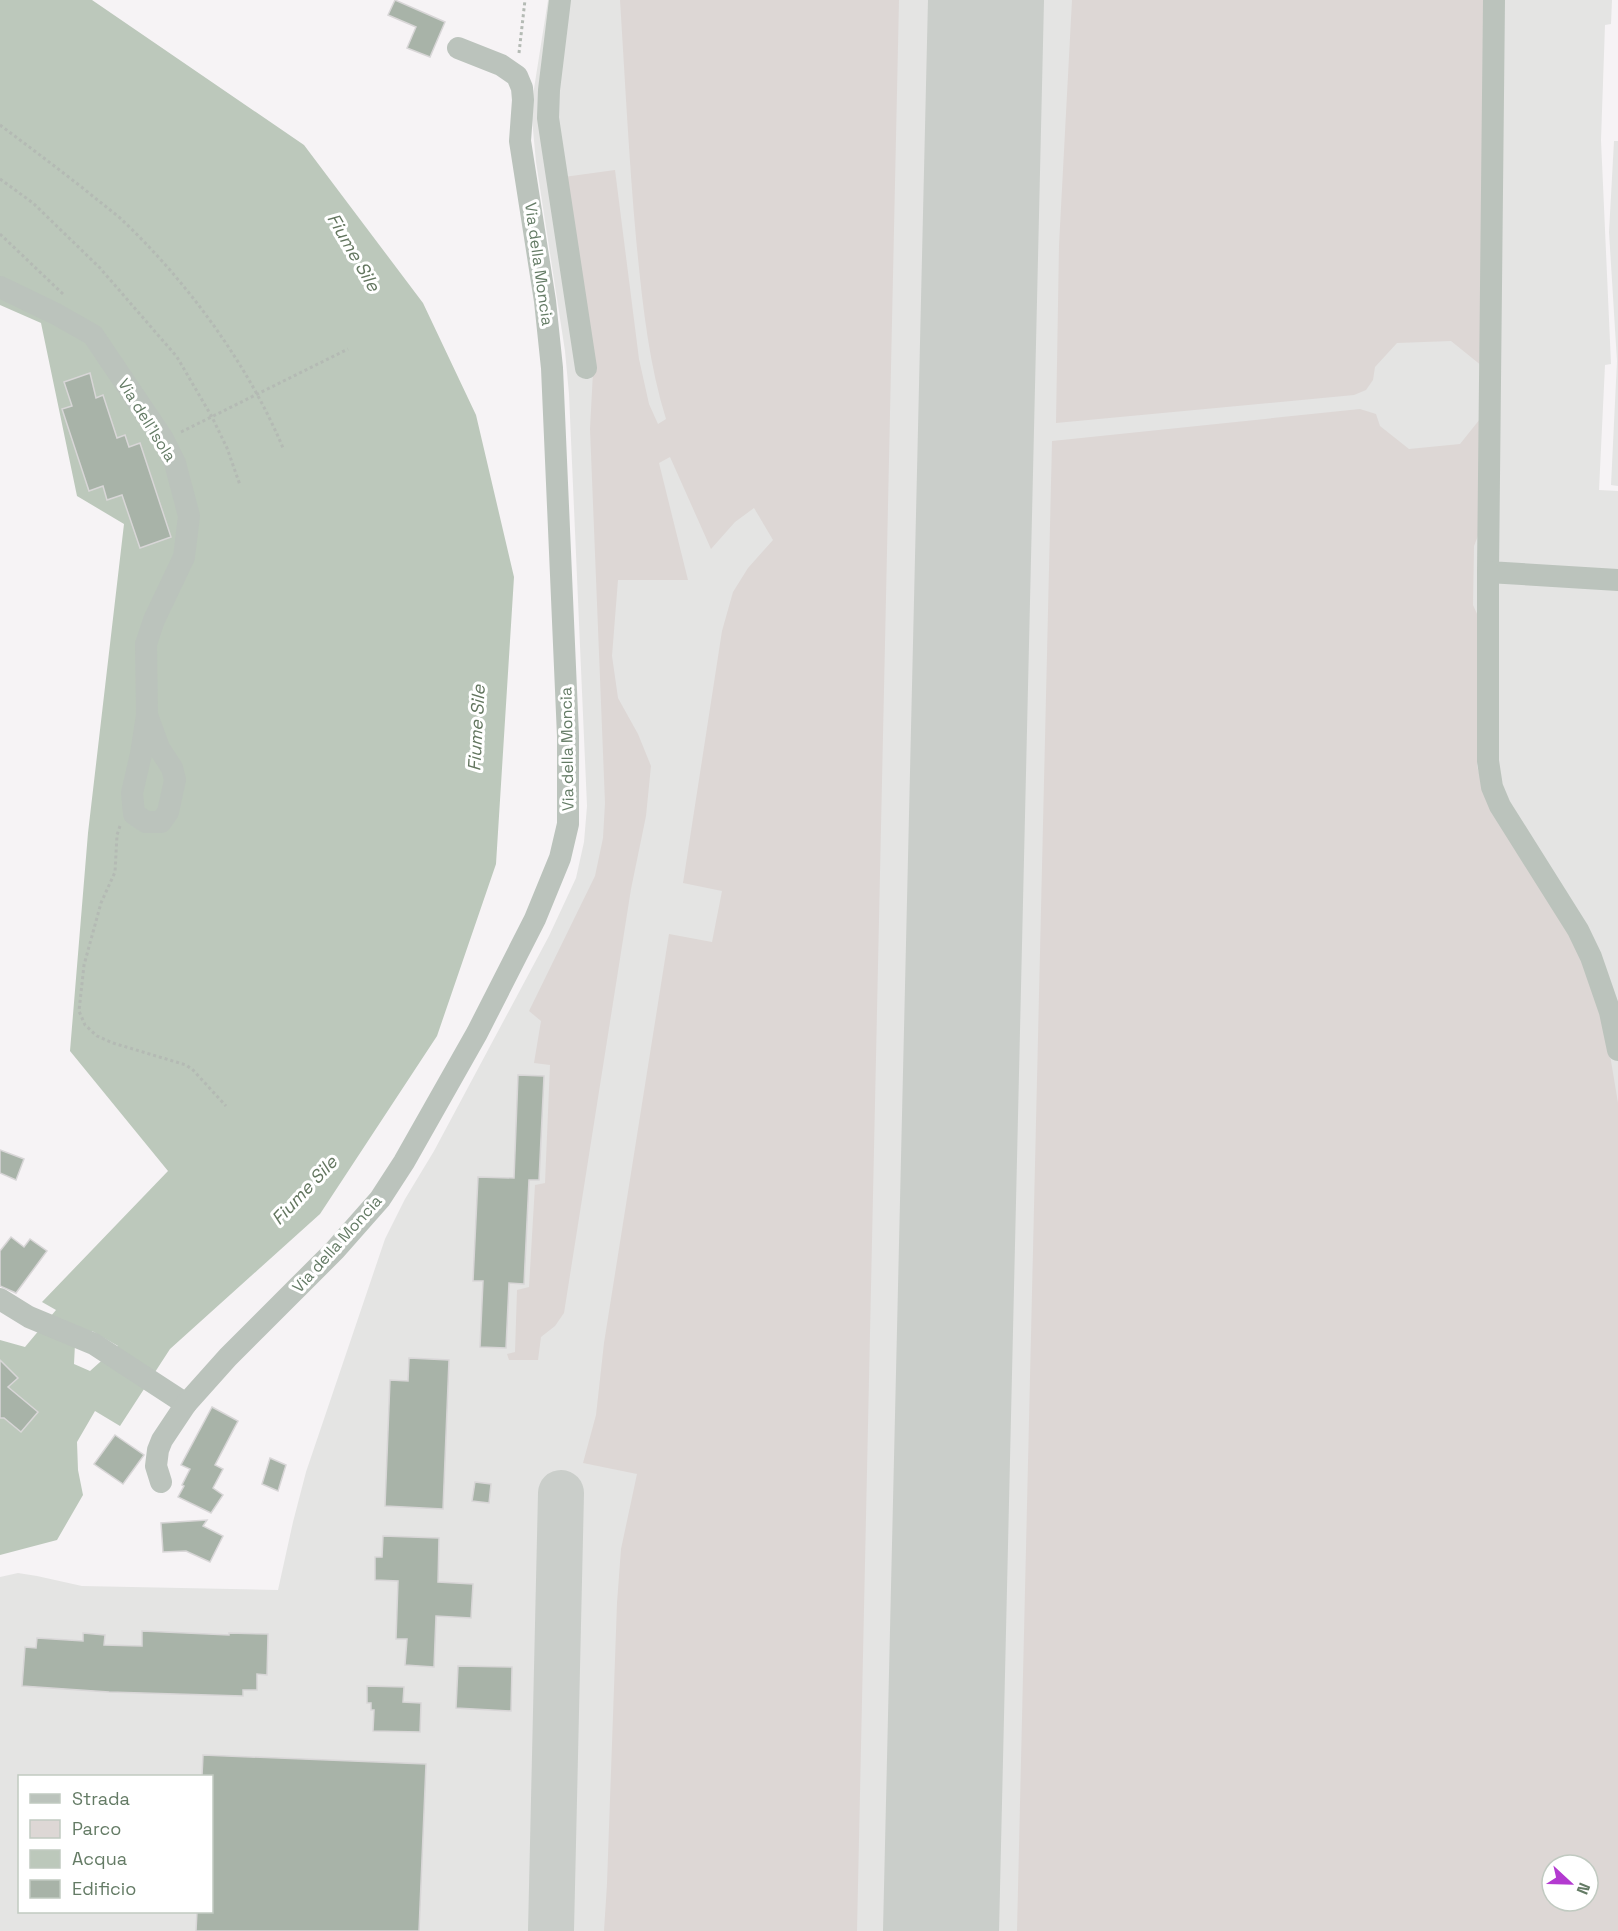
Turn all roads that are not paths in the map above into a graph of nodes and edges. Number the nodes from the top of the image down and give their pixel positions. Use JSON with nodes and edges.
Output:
{"nodes":[{"id":1,"x":560,"y":0,"type":"edge"},
{"id":2,"x":1494,"y":0,"type":"edge"},
{"id":3,"x":458,"y":48,"type":"dead end"},
{"id":4,"x":0,"y":286,"type":"edge"},
{"id":5,"x":586,"y":368,"type":"dead end"},
{"id":6,"x":1488,"y":572,"type":"junction"},
{"id":7,"x":1618,"y":580,"type":"edge"},
{"id":8,"x":147,"y":715,"type":"dead end"},
{"id":9,"x":1618,"y":1050,"type":"edge"},
{"id":10,"x":0,"y":1299,"type":"edge"},
{"id":11,"x":186,"y":1404,"type":"junction"},
{"id":12,"x":161,"y":1482,"type":"dead end"}],
"edges":[{"from":1,"to":5,"type":"street"},
{"from":2,"to":6,"type":"street"},
{"from":3,"to":11,"type":"street","name":"Via della Moncia"},
{"from":4,"to":8,"type":"street","name":"Via dell'Isola"},
{"from":6,"to":7,"type":"street"},
{"from":6,"to":9,"type":"street"},
{"from":10,"to":11,"type":"street"},
{"from":11,"to":12,"type":"street","name":"Via della Moncia"}]}
